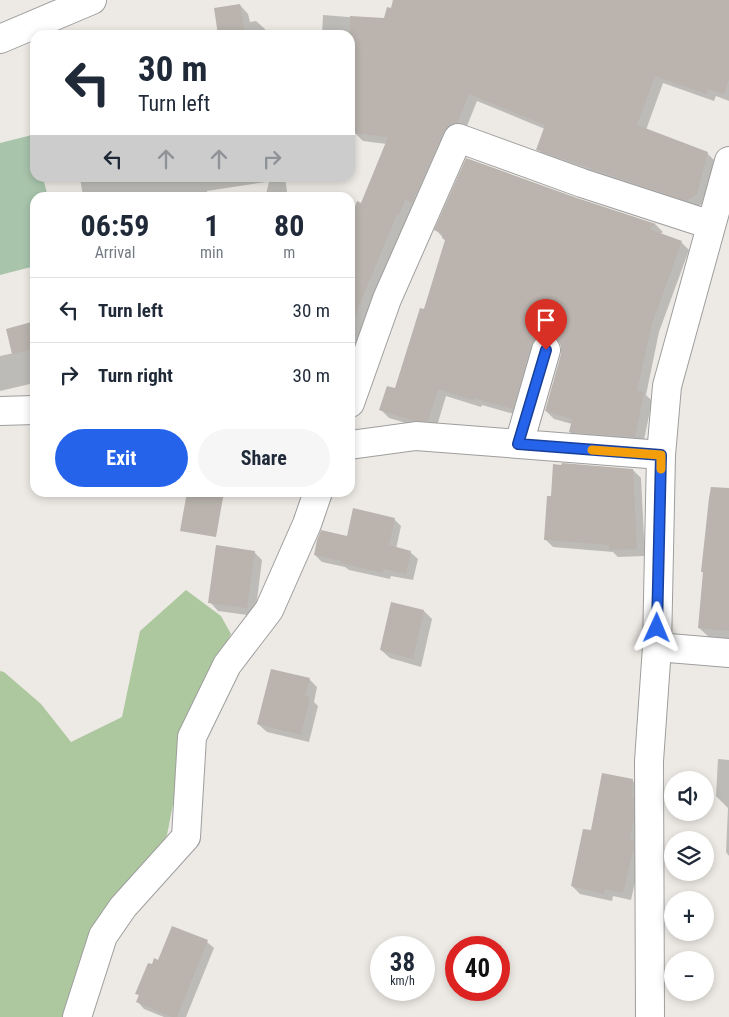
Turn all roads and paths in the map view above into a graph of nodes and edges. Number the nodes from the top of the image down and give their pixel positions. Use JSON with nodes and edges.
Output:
{"nodes":[{"id":1,"x":92,"y":0,"type":"edge"},
{"id":2,"x":0,"y":39,"type":"edge"},
{"id":3,"x":729,"y":161,"type":"edge"},
{"id":4,"x":711,"y":225,"type":"junction"},
{"id":5,"x":546,"y":350,"type":"dead end"},
{"id":6,"x":355,"y":389,"type":"edge"},
{"id":7,"x":0,"y":410,"type":"edge"},
{"id":8,"x":30,"y":410,"type":"edge"},
{"id":9,"x":355,"y":444,"type":"edge"},
{"id":10,"x":518,"y":444,"type":"junction"},
{"id":11,"x":661,"y":455,"type":"junction"},
{"id":12,"x":316,"y":497,"type":"edge"},
{"id":13,"x":656,"y":647,"type":"junction"},
{"id":14,"x":729,"y":653,"type":"edge"},
{"id":15,"x":77,"y":1017,"type":"edge"},
{"id":16,"x":650,"y":1017,"type":"edge"}],
"edges":[{"from":1,"to":2,"type":"street"},
{"from":3,"to":4,"type":"street"},
{"from":4,"to":6,"type":"street"},
{"from":4,"to":11,"type":"street"},
{"from":5,"to":10,"type":"street"},
{"from":7,"to":8,"type":"street"},
{"from":9,"to":10,"type":"street"},
{"from":10,"to":11,"type":"street"},
{"from":11,"to":13,"type":"street"},
{"from":12,"to":15,"type":"street"},
{"from":13,"to":14,"type":"street"},
{"from":13,"to":16,"type":"street"}]}
